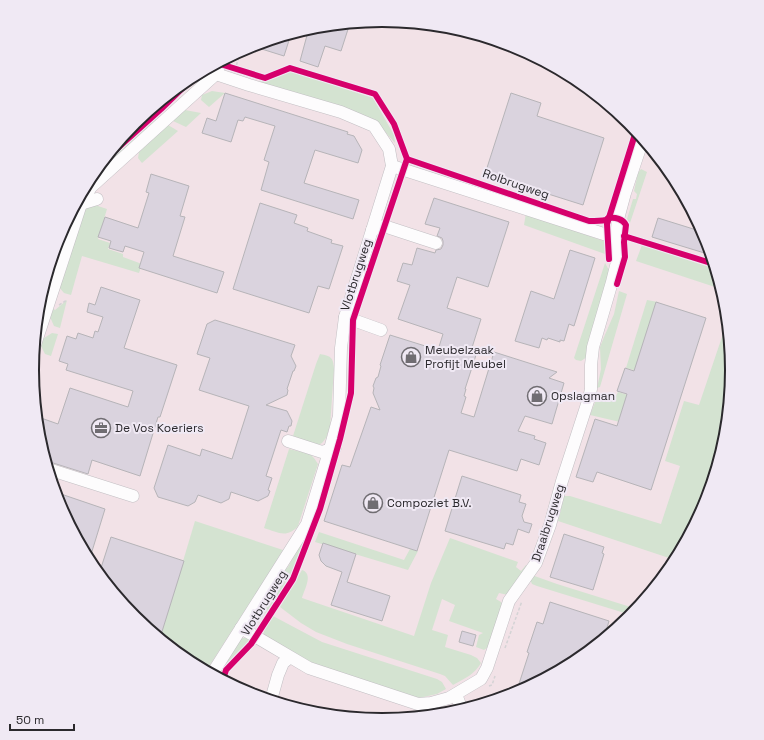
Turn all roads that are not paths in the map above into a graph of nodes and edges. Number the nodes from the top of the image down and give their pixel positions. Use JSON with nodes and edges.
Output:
{"nodes":[{"id":1,"x":221,"y":67,"type":"edge"},
{"id":2,"x":213,"y":72,"type":"edge"},
{"id":3,"x":641,"y":145,"type":"edge"},
{"id":4,"x":392,"y":166,"type":"junction"},
{"id":5,"x":93,"y":185,"type":"edge"},
{"id":6,"x":97,"y":199,"type":"dead end"},
{"id":7,"x":82,"y":204,"type":"edge"},
{"id":8,"x":74,"y":218,"type":"edge"},
{"id":9,"x":372,"y":230,"type":"junction"},
{"id":10,"x":616,"y":238,"type":"junction"},
{"id":11,"x":436,"y":243,"type":"dead end"},
{"id":12,"x":345,"y":317,"type":"junction"},
{"id":13,"x":43,"y":318,"type":"edge"},
{"id":14,"x":381,"y":330,"type":"dead end"},
{"id":15,"x":288,"y":441,"type":"dead end"},
{"id":16,"x":334,"y":448,"type":"junction"},
{"id":17,"x":54,"y":471,"type":"edge"},
{"id":18,"x":133,"y":496,"type":"dead end"},
{"id":19,"x":242,"y":628,"type":"junction"},
{"id":20,"x":290,"y":658,"type":"junction"},
{"id":21,"x":215,"y":670,"type":"edge"},
{"id":22,"x":455,"y":694,"type":"junction"},
{"id":23,"x":272,"y":695,"type":"edge"},
{"id":24,"x":460,"y":704,"type":"edge"}],
"edges":[{"from":1,"to":4,"type":"street"},
{"from":2,"to":5,"type":"street"},
{"from":3,"to":10,"type":"street","name":"Draaibrugweg"},
{"from":4,"to":9,"type":"street","name":"Vlotbrugweg"},
{"from":4,"to":10,"type":"street","name":"Rolbrugweg"},
{"from":6,"to":7,"type":"street"},
{"from":8,"to":13,"type":"street"},
{"from":9,"to":11,"type":"street"},
{"from":9,"to":12,"type":"street","name":"Vlotbrugweg"},
{"from":10,"to":22,"type":"street","name":"Draaibrugweg"},
{"from":12,"to":14,"type":"street"},
{"from":12,"to":16,"type":"street","name":"Vlotbrugweg"},
{"from":15,"to":16,"type":"street"},
{"from":16,"to":19,"type":"street","name":"Vlotbrugweg"},
{"from":17,"to":18,"type":"street"},
{"from":19,"to":20,"type":"street","name":"Draaibrugweg"},
{"from":19,"to":21,"type":"street","name":"Vlotbrugweg"},
{"from":20,"to":22,"type":"street","name":"Draaibrugweg"},
{"from":20,"to":23,"type":"street"},
{"from":22,"to":24,"type":"street"}]}
